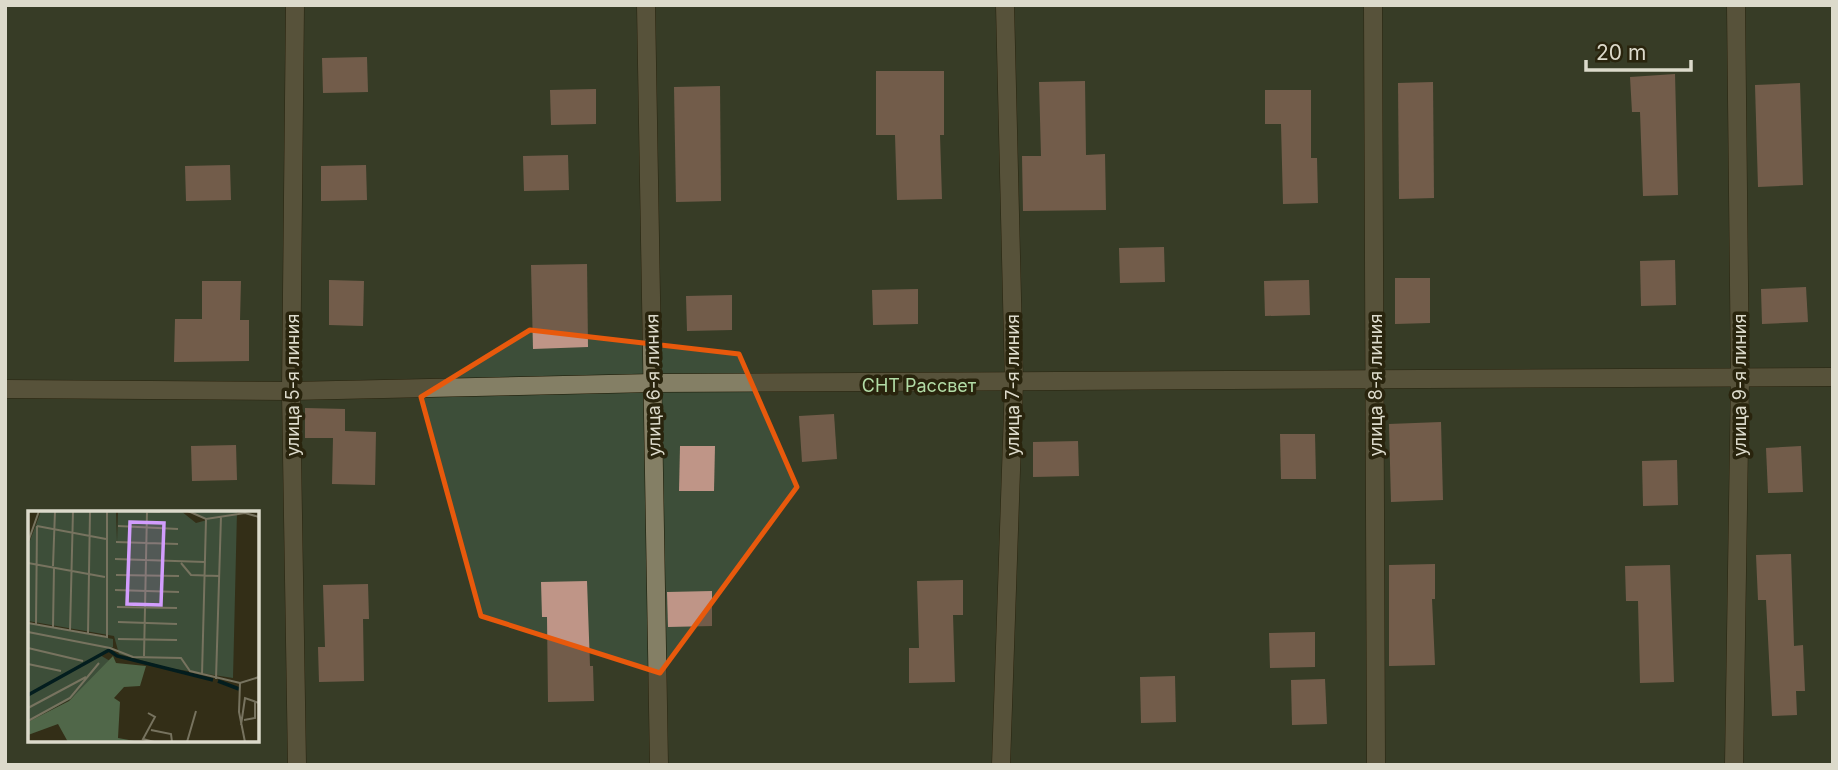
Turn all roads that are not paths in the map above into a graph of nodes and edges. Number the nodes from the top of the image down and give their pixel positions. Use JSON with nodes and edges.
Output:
{"nodes":[{"id":1,"x":295,"y":5,"type":"edge"},
{"id":2,"x":646,"y":5,"type":"edge"},
{"id":3,"x":1005,"y":5,"type":"edge"},
{"id":4,"x":1373,"y":5,"type":"edge"},
{"id":5,"x":1736,"y":5,"type":"edge"},
{"id":6,"x":1833,"y":377,"type":"edge"},
{"id":7,"x":1740,"y":378,"type":"junction"},
{"id":8,"x":1375,"y":380,"type":"junction"},
{"id":9,"x":1014,"y":382,"type":"junction"},
{"id":10,"x":653,"y":383,"type":"junction"},
{"id":11,"x":5,"y":389,"type":"edge"},
{"id":12,"x":291,"y":391,"type":"junction"},
{"id":13,"x":297,"y":765,"type":"edge"},
{"id":14,"x":659,"y":765,"type":"edge"},
{"id":15,"x":1001,"y":765,"type":"edge"},
{"id":16,"x":1376,"y":765,"type":"edge"},
{"id":17,"x":1734,"y":765,"type":"edge"}],
"edges":[{"from":1,"to":12,"type":"street","name":"улица 5-я линия"},
{"from":2,"to":10,"type":"street","name":"улица 6-я линия"},
{"from":3,"to":9,"type":"street","name":"улица 7-я линия"},
{"from":4,"to":8,"type":"street","name":"улица 8-я линия"},
{"from":5,"to":7,"type":"street","name":"улица 9-я линия"},
{"from":6,"to":7,"type":"street"},
{"from":7,"to":8,"type":"street"},
{"from":7,"to":17,"type":"street","name":"улица 9-я линия"},
{"from":8,"to":9,"type":"street"},
{"from":8,"to":16,"type":"street","name":"улица 8-я линия"},
{"from":9,"to":10,"type":"street"},
{"from":9,"to":15,"type":"street","name":"улица 7-я линия"},
{"from":10,"to":12,"type":"street"},
{"from":10,"to":14,"type":"street","name":"улица 6-я линия"},
{"from":11,"to":12,"type":"street"},
{"from":12,"to":13,"type":"street","name":"улица 5-я линия"}]}
